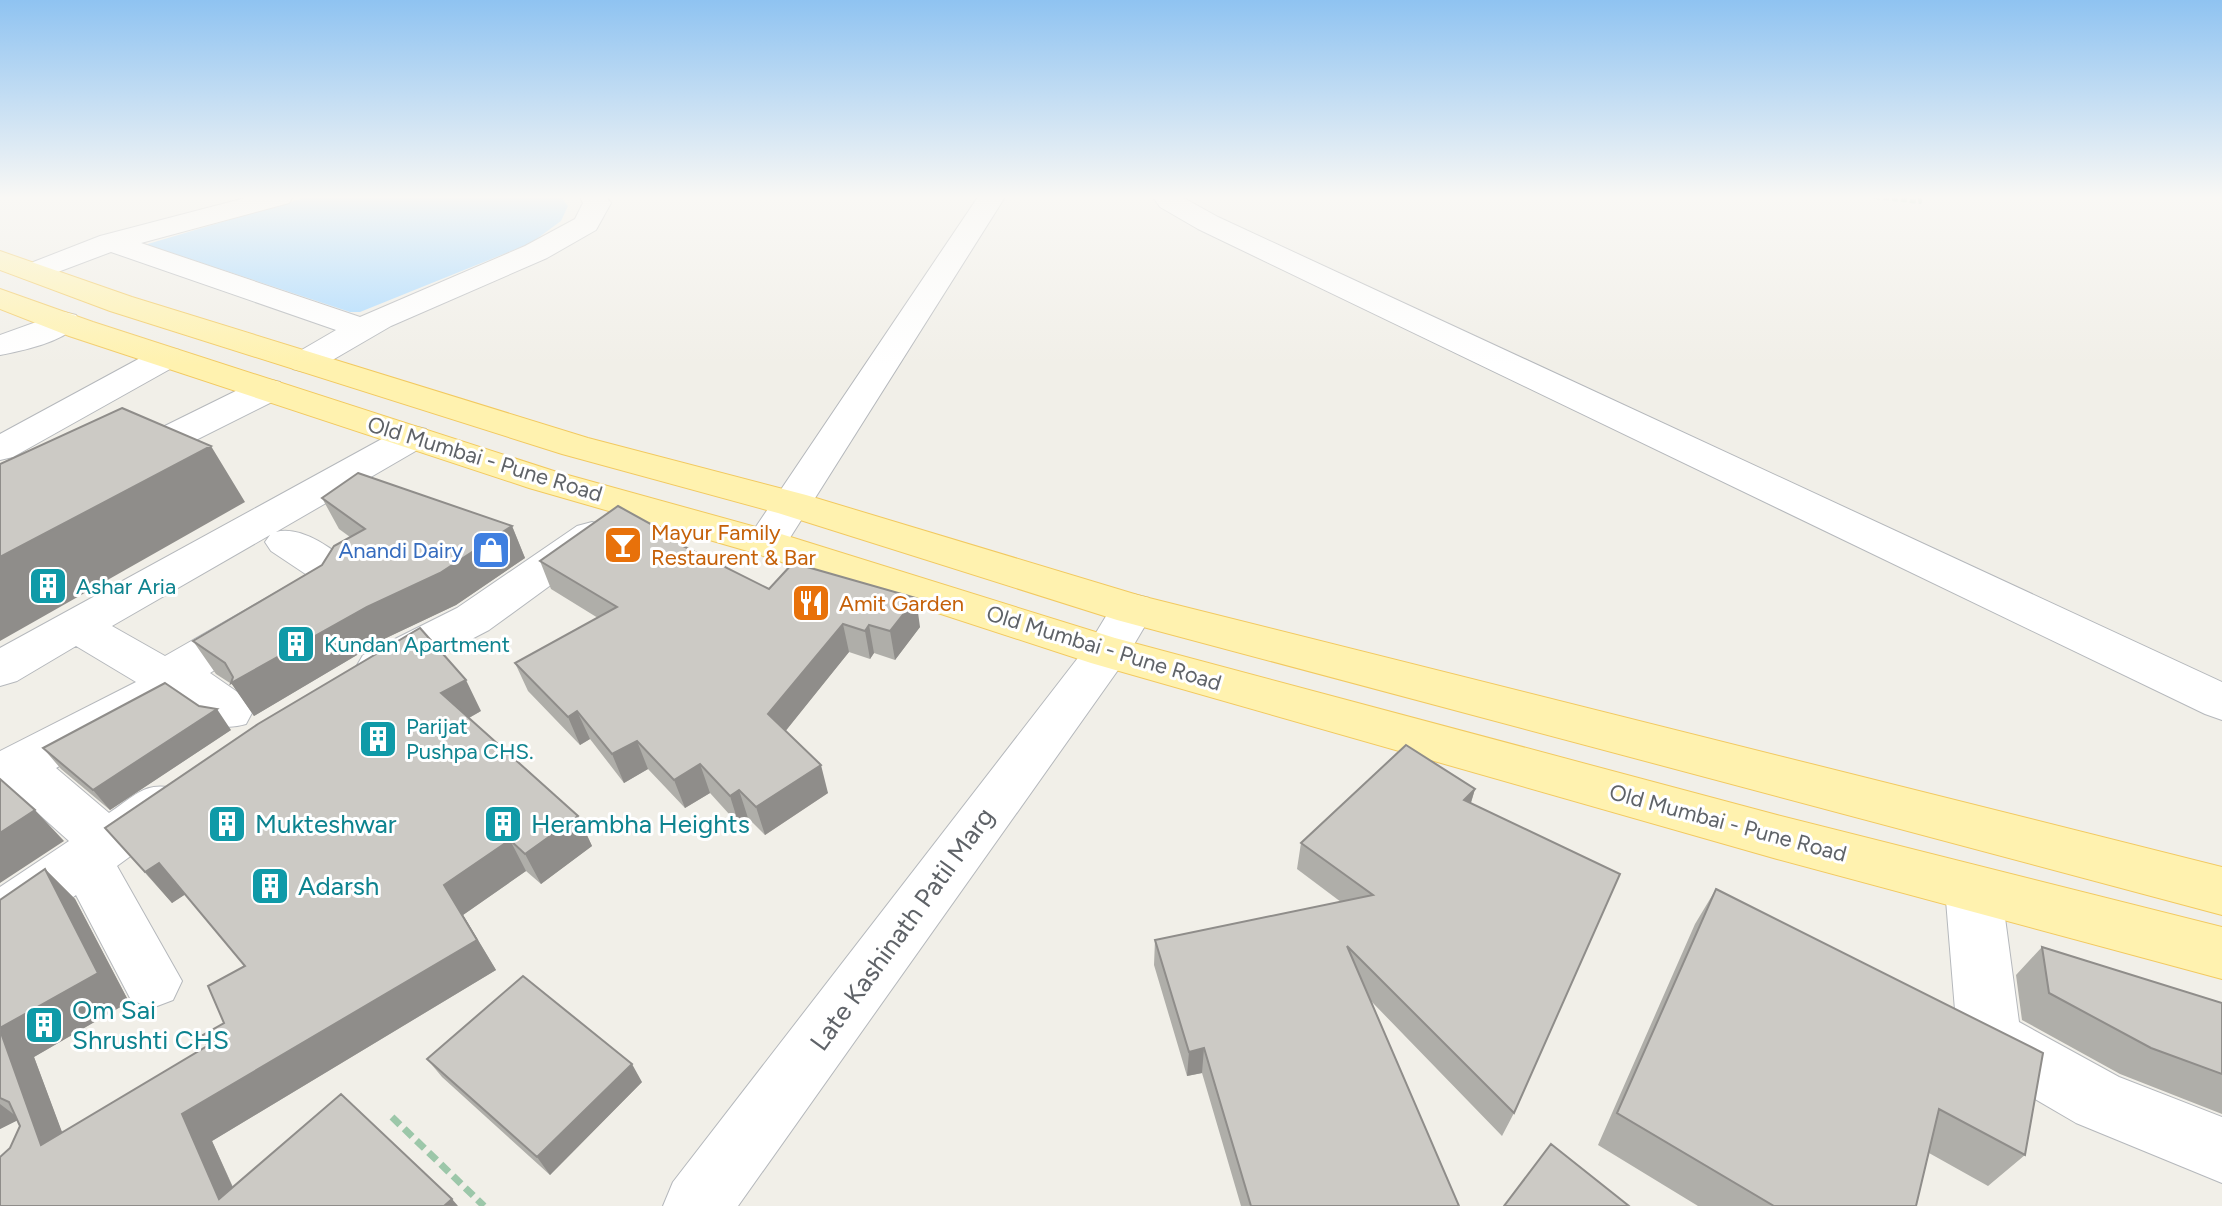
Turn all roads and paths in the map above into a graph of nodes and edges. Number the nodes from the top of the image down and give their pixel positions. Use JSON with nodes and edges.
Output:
{"nodes":[{"id":1,"x":66,"y":253,"type":"edge"},
{"id":2,"x":143,"y":253,"type":"edge"},
{"id":3,"x":533,"y":253,"type":"edge"},
{"id":4,"x":955,"y":253,"type":"edge"},
{"id":5,"x":1272,"y":253,"type":"edge"},
{"id":6,"x":17,"y":266,"type":"edge"},
{"id":7,"x":0,"y":298,"type":"edge"},
{"id":8,"x":64,"y":322,"type":"junction"},
{"id":9,"x":361,"y":328,"type":"junction"},
{"id":10,"x":0,"y":345,"type":"edge"},
{"id":11,"x":167,"y":357,"type":"junction"},
{"id":12,"x":305,"y":362,"type":"junction"},
{"id":13,"x":267,"y":390,"type":"junction"},
{"id":14,"x":9,"y":434,"type":"edge"},
{"id":15,"x":413,"y":437,"type":"junction"},
{"id":16,"x":92,"y":465,"type":"edge"},
{"id":17,"x":792,"y":504,"type":"junction"},
{"id":18,"x":635,"y":505,"type":"junction"},
{"id":19,"x":286,"y":542,"type":"dead end"},
{"id":20,"x":766,"y":543,"type":"junction"},
{"id":21,"x":78,"y":627,"type":"junction"},
{"id":22,"x":1120,"y":630,"type":"junction"},
{"id":23,"x":143,"y":664,"type":"junction"},
{"id":24,"x":0,"y":669,"type":"edge"},
{"id":25,"x":338,"y":692,"type":"edge"},
{"id":26,"x":2222,"y":702,"type":"edge"},
{"id":27,"x":6,"y":762,"type":"edge"},
{"id":28,"x":95,"y":851,"type":"junction"},
{"id":29,"x":1973,"y":888,"type":"junction"},
{"id":30,"x":2222,"y":891,"type":"edge"},
{"id":31,"x":0,"y":918,"type":"edge"},
{"id":32,"x":2222,"y":953,"type":"edge"},
{"id":33,"x":152,"y":981,"type":"dead end"},
{"id":34,"x":392,"y":1117,"type":"dead end"},
{"id":35,"x":2222,"y":1150,"type":"edge"},
{"id":36,"x":484,"y":1206,"type":"edge"},
{"id":37,"x":697,"y":1206,"type":"edge"}],
"edges":[{"from":1,"to":6,"type":"street"},
{"from":2,"to":9,"type":"street"},
{"from":3,"to":9,"type":"street"},
{"from":4,"to":17,"type":"street"},
{"from":5,"to":26,"type":"street"},
{"from":6,"to":12,"type":"main road","name":"Old Mumbai - Pune Road"},
{"from":7,"to":8,"type":"main road","name":"Old Mumbai - Pune Road"},
{"from":8,"to":10,"type":"street"},
{"from":8,"to":11,"type":"main road","name":"Old Mumbai - Pune Road"},
{"from":9,"to":12,"type":"street"},
{"from":11,"to":13,"type":"main road","name":"Old Mumbai - Pune Road"},
{"from":11,"to":14,"type":"street"},
{"from":12,"to":17,"type":"main road","name":"Old Mumbai - Pune Road"},
{"from":13,"to":15,"type":"main road","name":"Old Mumbai - Pune Road"},
{"from":13,"to":16,"type":"street"},
{"from":15,"to":18,"type":"main road","name":"Old Mumbai - Pune Road"},
{"from":15,"to":21,"type":"street"},
{"from":17,"to":20,"type":"street"},
{"from":17,"to":22,"type":"main road","name":"Old Mumbai - Pune Road"},
{"from":18,"to":20,"type":"main road","name":"Old Mumbai - Pune Road"},
{"from":18,"to":25,"type":"street"},
{"from":19,"to":23,"type":"street"},
{"from":20,"to":22,"type":"main road","name":"Old Mumbai - Pune Road"},
{"from":21,"to":23,"type":"street"},
{"from":21,"to":24,"type":"street"},
{"from":22,"to":29,"type":"main road","name":"Old Mumbai - Pune Road"},
{"from":22,"to":30,"type":"main road","name":"Old Mumbai - Pune Road"},
{"from":22,"to":37,"type":"street","name":"Late Kashinath Patil Marg"},
{"from":23,"to":27,"type":"street"},
{"from":27,"to":28,"type":"street"},
{"from":27,"to":28,"type":"street"},
{"from":28,"to":31,"type":"street"},
{"from":28,"to":33,"type":"street"},
{"from":29,"to":32,"type":"main road","name":"Old Mumbai - Pune Road"},
{"from":29,"to":35,"type":"street"},
{"from":34,"to":36,"type":"path"}]}
